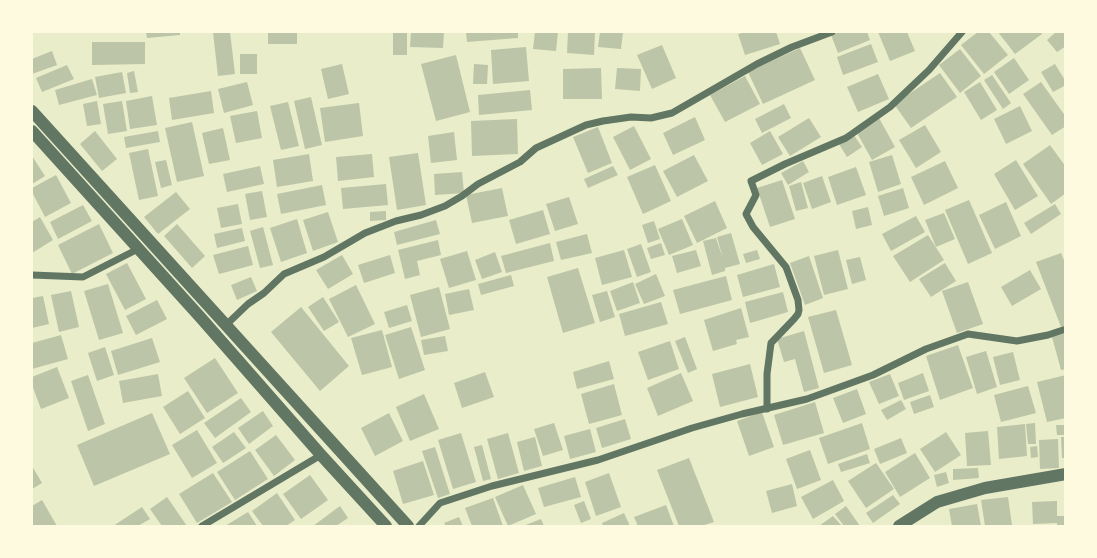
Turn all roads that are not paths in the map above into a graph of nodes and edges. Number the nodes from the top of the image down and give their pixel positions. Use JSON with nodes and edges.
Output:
{"nodes":[{"id":1,"x":832,"y":32,"type":"edge"},
{"id":2,"x":962,"y":32,"type":"edge"},
{"id":3,"x":32,"y":111,"type":"edge"},
{"id":4,"x":32,"y":131,"type":"edge"},
{"id":5,"x":138,"y":249,"type":"junction"},
{"id":6,"x":32,"y":275,"type":"edge"},
{"id":7,"x":226,"y":325,"type":"junction"},
{"id":8,"x":1066,"y":329,"type":"edge"},
{"id":9,"x":767,"y":409,"type":"junction"},
{"id":10,"x":321,"y":455,"type":"junction"},
{"id":11,"x":1066,"y":474,"type":"edge"},
{"id":12,"x":202,"y":527,"type":"edge"},
{"id":13,"x":386,"y":527,"type":"edge"},
{"id":14,"x":408,"y":527,"type":"edge"},
{"id":15,"x":419,"y":527,"type":"edge"},
{"id":16,"x":899,"y":527,"type":"edge"}],
"edges":[{"from":1,"to":7,"type":"street"},
{"from":2,"to":9,"type":"street"},
{"from":3,"to":7,"type":"street"},
{"from":4,"to":5,"type":"street"},
{"from":5,"to":6,"type":"street"},
{"from":5,"to":10,"type":"street"},
{"from":7,"to":14,"type":"street"},
{"from":8,"to":9,"type":"street"},
{"from":9,"to":15,"type":"street"},
{"from":10,"to":12,"type":"street"},
{"from":10,"to":13,"type":"street"},
{"from":11,"to":16,"type":"street"}]}
